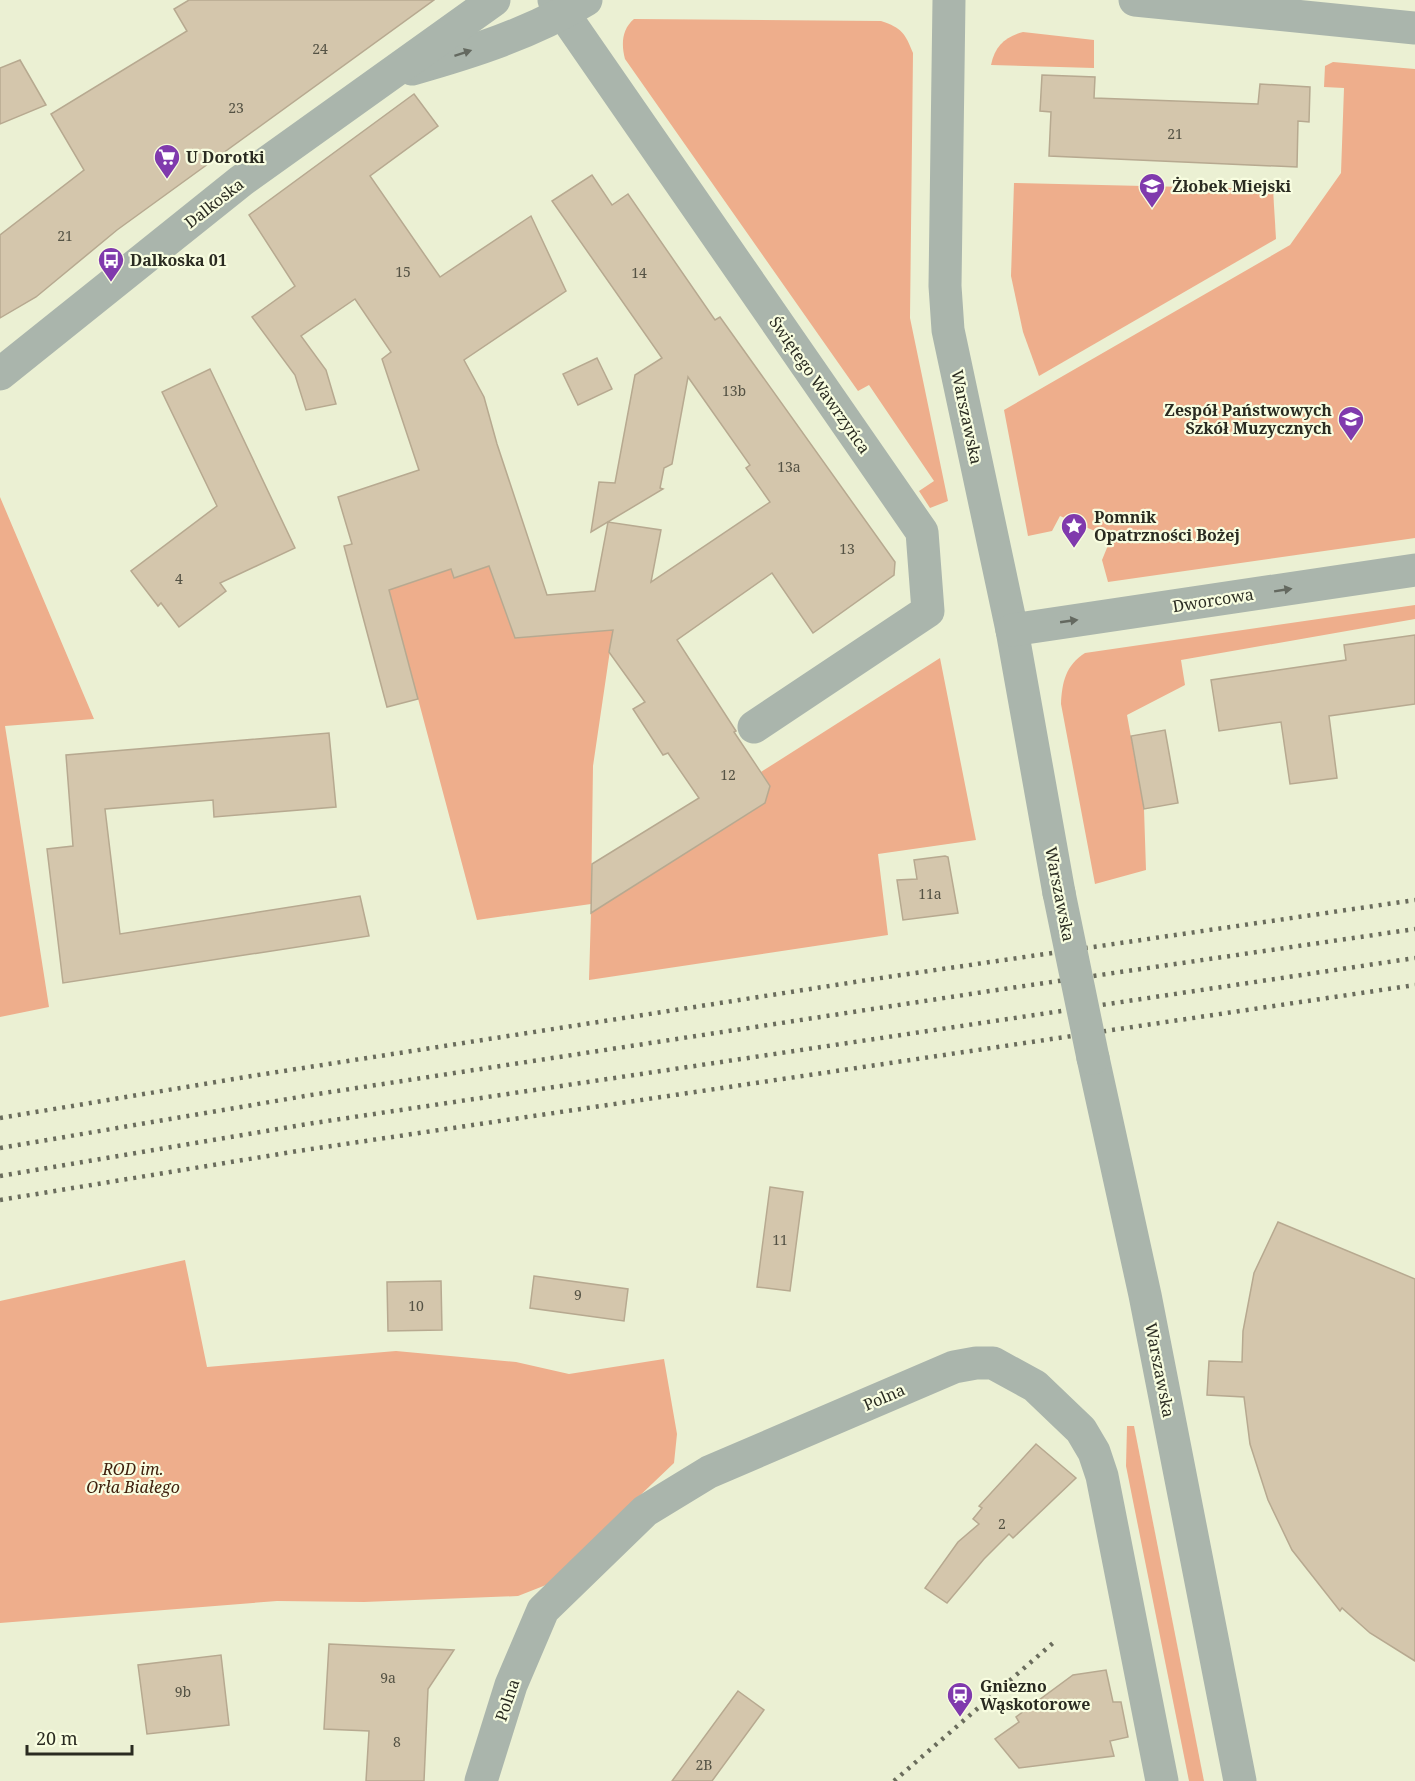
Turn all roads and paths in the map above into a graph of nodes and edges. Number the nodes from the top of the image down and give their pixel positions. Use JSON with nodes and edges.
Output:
{"nodes":[{"id":1,"x":494,"y":0,"type":"edge"},
{"id":2,"x":949,"y":0,"type":"edge"},
{"id":3,"x":1135,"y":0,"type":"edge"},
{"id":4,"x":568,"y":5,"type":"edge"},
{"id":5,"x":1415,"y":28,"type":"edge"},
{"id":6,"x":387,"y":75,"type":"junction"},
{"id":7,"x":0,"y":374,"type":"edge"},
{"id":8,"x":1415,"y":570,"type":"edge"},
{"id":9,"x":1012,"y":630,"type":"junction"},
{"id":10,"x":754,"y":727,"type":"dead end"},
{"id":11,"x":481,"y":1781,"type":"edge"},
{"id":12,"x":1162,"y":1781,"type":"edge"},
{"id":13,"x":1240,"y":1781,"type":"edge"}],
"edges":[{"from":1,"to":6,"type":"street","name":"Dalkoska"},
{"from":2,"to":9,"type":"street","name":"Warszawska"},
{"from":3,"to":5,"type":"street"},
{"from":6,"to":4,"type":"street","one_way":true},
{"from":4,"to":10,"type":"street","name":"Świętego Wawrzyńca"},
{"from":6,"to":7,"type":"street","name":"Dalkoska"},
{"from":9,"to":8,"type":"street","name":"Dworcowa","one_way":true},
{"from":9,"to":13,"type":"street","name":"Warszawska","bridge":true},
{"from":11,"to":12,"type":"street","name":"Polna"}]}
